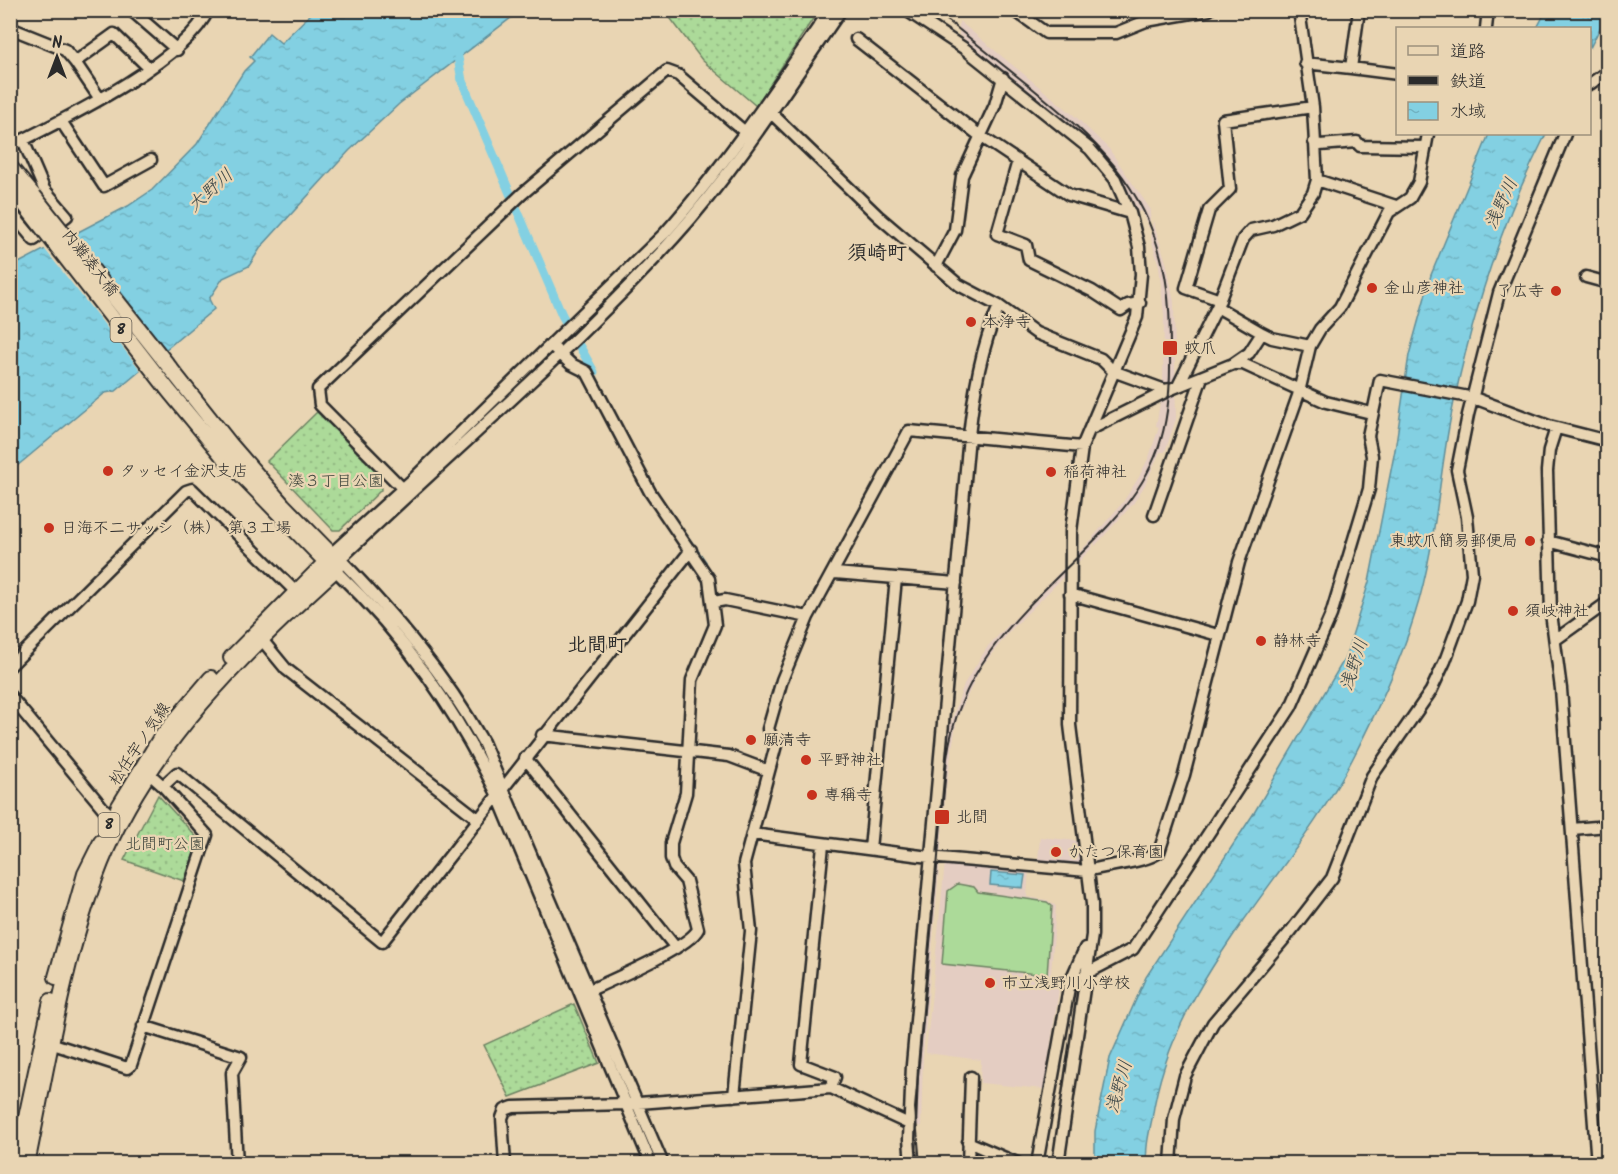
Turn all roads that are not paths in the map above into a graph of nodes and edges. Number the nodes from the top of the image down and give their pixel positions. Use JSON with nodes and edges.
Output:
{"nodes":[{"id":1,"x":131,"y":10,"type":"edge"},
{"id":2,"x":208,"y":10,"type":"edge"},
{"id":3,"x":830,"y":10,"type":"edge"},
{"id":4,"x":841,"y":10,"type":"edge"},
{"id":5,"x":906,"y":10,"type":"edge"},
{"id":6,"x":1014,"y":10,"type":"edge"},
{"id":7,"x":1209,"y":10,"type":"edge"},
{"id":8,"x":1299,"y":10,"type":"edge"},
{"id":9,"x":1359,"y":10,"type":"edge"},
{"id":10,"x":1488,"y":10,"type":"edge"},
{"id":11,"x":1486,"y":27,"type":"edge"},
{"id":12,"x":10,"y":28,"type":"edge"},
{"id":13,"x":856,"y":39,"type":"dead end"},
{"id":14,"x":177,"y":50,"type":"junction"},
{"id":15,"x":75,"y":62,"type":"junction"},
{"id":16,"x":1305,"y":63,"type":"junction"},
{"id":17,"x":149,"y":68,"type":"junction"},
{"id":18,"x":1351,"y":68,"type":"junction"},
{"id":19,"x":1608,"y":71,"type":"edge"},
{"id":20,"x":1396,"y":74,"type":"edge"},
{"id":21,"x":1003,"y":78,"type":"junction"},
{"id":22,"x":1591,"y":83,"type":"edge"},
{"id":23,"x":100,"y":99,"type":"junction"},
{"id":24,"x":1313,"y":108,"type":"junction"},
{"id":25,"x":767,"y":109,"type":"junction"},
{"id":26,"x":61,"y":121,"type":"junction"},
{"id":27,"x":746,"y":132,"type":"junction"},
{"id":28,"x":1428,"y":135,"type":"edge"},
{"id":29,"x":1565,"y":135,"type":"edge"},
{"id":30,"x":981,"y":137,"type":"junction"},
{"id":31,"x":23,"y":140,"type":"junction"},
{"id":32,"x":1314,"y":142,"type":"junction"},
{"id":33,"x":10,"y":146,"type":"edge"},
{"id":34,"x":1425,"y":147,"type":"junction"},
{"id":35,"x":151,"y":160,"type":"dead end"},
{"id":36,"x":1018,"y":161,"type":"junction"},
{"id":37,"x":10,"y":167,"type":"edge"},
{"id":38,"x":1317,"y":180,"type":"junction"},
{"id":39,"x":10,"y":187,"type":"edge"},
{"id":40,"x":29,"y":200,"type":"junction"},
{"id":41,"x":1396,"y":206,"type":"junction"},
{"id":42,"x":10,"y":211,"type":"edge"},
{"id":43,"x":1130,"y":213,"type":"junction"},
{"id":44,"x":936,"y":266,"type":"junction"},
{"id":45,"x":1586,"y":277,"type":"dead end"},
{"id":46,"x":1608,"y":283,"type":"edge"},
{"id":47,"x":1140,"y":303,"type":"junction"},
{"id":48,"x":1218,"y":303,"type":"junction"},
{"id":49,"x":999,"y":306,"type":"junction"},
{"id":50,"x":1262,"y":333,"type":"junction"},
{"id":51,"x":1310,"y":346,"type":"junction"},
{"id":52,"x":559,"y":348,"type":"junction"},
{"id":53,"x":1233,"y":364,"type":"junction"},
{"id":54,"x":1113,"y":371,"type":"junction"},
{"id":55,"x":1202,"y":377,"type":"junction"},
{"id":56,"x":1174,"y":388,"type":"junction"},
{"id":57,"x":1298,"y":391,"type":"junction"},
{"id":58,"x":1471,"y":398,"type":"junction"},
{"id":59,"x":1371,"y":413,"type":"junction"},
{"id":60,"x":1556,"y":428,"type":"junction"},
{"id":61,"x":1089,"y":430,"type":"junction"},
{"id":62,"x":969,"y":436,"type":"junction"},
{"id":63,"x":1608,"y":441,"type":"edge"},
{"id":64,"x":1082,"y":447,"type":"junction"},
{"id":65,"x":406,"y":492,"type":"junction"},
{"id":66,"x":1154,"y":515,"type":"dead end"},
{"id":67,"x":1548,"y":541,"type":"junction"},
{"id":68,"x":691,"y":550,"type":"junction"},
{"id":69,"x":1608,"y":558,"type":"edge"},
{"id":70,"x":333,"y":561,"type":"junction"},
{"id":71,"x":835,"y":573,"type":"junction"},
{"id":72,"x":896,"y":578,"type":"junction"},
{"id":73,"x":956,"y":584,"type":"junction"},
{"id":74,"x":1070,"y":594,"type":"junction"},
{"id":75,"x":299,"y":595,"type":"junction"},
{"id":76,"x":714,"y":602,"type":"junction"},
{"id":77,"x":1608,"y":602,"type":"edge"},
{"id":78,"x":808,"y":617,"type":"junction"},
{"id":79,"x":1218,"y":635,"type":"junction"},
{"id":80,"x":260,"y":637,"type":"junction"},
{"id":81,"x":1555,"y":640,"type":"junction"},
{"id":82,"x":10,"y":666,"type":"edge"},
{"id":83,"x":10,"y":696,"type":"edge"},
{"id":84,"x":542,"y":735,"type":"junction"},
{"id":85,"x":690,"y":750,"type":"junction"},
{"id":86,"x":525,"y":758,"type":"junction"},
{"id":87,"x":146,"y":770,"type":"junction"},
{"id":88,"x":770,"y":771,"type":"junction"},
{"id":89,"x":504,"y":785,"type":"junction"},
{"id":90,"x":163,"y":786,"type":"junction"},
{"id":91,"x":497,"y":794,"type":"junction"},
{"id":92,"x":478,"y":819,"type":"junction"},
{"id":93,"x":116,"y":820,"type":"junction"},
{"id":94,"x":1608,"y":826,"type":"edge"},
{"id":95,"x":1572,"y":829,"type":"junction"},
{"id":96,"x":752,"y":834,"type":"junction"},
{"id":97,"x":823,"y":845,"type":"junction"},
{"id":98,"x":870,"y":849,"type":"junction"},
{"id":99,"x":929,"y":857,"type":"junction"},
{"id":100,"x":1087,"y":871,"type":"junction"},
{"id":101,"x":1092,"y":935,"type":"junction"},
{"id":102,"x":676,"y":948,"type":"junction"},
{"id":103,"x":1085,"y":974,"type":"junction"},
{"id":104,"x":590,"y":990,"type":"junction"},
{"id":105,"x":143,"y":1026,"type":"junction"},
{"id":106,"x":47,"y":1041,"type":"junction"},
{"id":107,"x":971,"y":1077,"type":"dead end"},
{"id":108,"x":831,"y":1088,"type":"junction"},
{"id":109,"x":734,"y":1096,"type":"junction"},
{"id":110,"x":638,"y":1103,"type":"junction"},
{"id":111,"x":626,"y":1104,"type":"junction"},
{"id":112,"x":909,"y":1125,"type":"junction"},
{"id":113,"x":1608,"y":1135,"type":"edge"},
{"id":114,"x":1595,"y":1136,"type":"junction"},
{"id":115,"x":968,"y":1142,"type":"junction"},
{"id":116,"x":10,"y":1159,"type":"edge"},
{"id":117,"x":17,"y":1163,"type":"edge"},
{"id":118,"x":27,"y":1164,"type":"edge"},
{"id":119,"x":237,"y":1164,"type":"edge"},
{"id":120,"x":505,"y":1164,"type":"edge"},
{"id":121,"x":651,"y":1164,"type":"edge"},
{"id":122,"x":663,"y":1164,"type":"edge"},
{"id":123,"x":911,"y":1164,"type":"edge"},
{"id":124,"x":968,"y":1164,"type":"edge"},
{"id":125,"x":1019,"y":1164,"type":"edge"},
{"id":126,"x":1037,"y":1164,"type":"edge"},
{"id":127,"x":1058,"y":1164,"type":"edge"},
{"id":128,"x":1171,"y":1164,"type":"edge"},
{"id":129,"x":1597,"y":1164,"type":"edge"}],
"edges":[{"from":1,"to":14,"type":"street"},
{"from":2,"to":14,"type":"street"},
{"from":3,"to":25,"type":"street"},
{"from":4,"to":25,"type":"street"},
{"from":5,"to":21,"type":"street"},
{"from":6,"to":7,"type":"street"},
{"from":8,"to":16,"type":"street"},
{"from":9,"to":18,"type":"street"},
{"from":10,"to":11,"type":"street"},
{"from":12,"to":15,"type":"street"},
{"from":13,"to":30,"type":"street"},
{"from":14,"to":17,"type":"street"},
{"from":15,"to":17,"type":"street"},
{"from":15,"to":23,"type":"street"},
{"from":16,"to":18,"type":"street"},
{"from":16,"to":24,"type":"street"},
{"from":17,"to":23,"type":"street"},
{"from":18,"to":20,"type":"street"},
{"from":19,"to":22,"type":"street"},
{"from":21,"to":30,"type":"street"},
{"from":21,"to":43,"type":"street"},
{"from":23,"to":26,"type":"street"},
{"from":24,"to":32,"type":"street"},
{"from":24,"to":48,"type":"street"},
{"from":25,"to":27,"type":"street"},
{"from":25,"to":44,"type":"street"},
{"from":25,"to":52,"type":"street"},
{"from":26,"to":31,"type":"street"},
{"from":26,"to":35,"type":"street"},
{"from":27,"to":52,"type":"street"},
{"from":27,"to":65,"type":"street"},
{"from":28,"to":34,"type":"street"},
{"from":29,"to":58,"type":"street"},
{"from":30,"to":36,"type":"street"},
{"from":30,"to":44,"type":"street"},
{"from":31,"to":33,"type":"street"},
{"from":31,"to":42,"type":"street"},
{"from":32,"to":34,"type":"street"},
{"from":32,"to":38,"type":"street"},
{"from":34,"to":41,"type":"street"},
{"from":36,"to":43,"type":"street"},
{"from":36,"to":47,"type":"street"},
{"from":37,"to":40,"type":"main road","number":"8"},
{"from":38,"to":41,"type":"street"},
{"from":38,"to":48,"type":"street"},
{"from":39,"to":40,"type":"main road","number":"8"},
{"from":40,"to":70,"type":"main road","name":"内灘湊大橋","number":"8","bridge":true},
{"from":41,"to":51,"type":"street"},
{"from":43,"to":47,"type":"street"},
{"from":44,"to":49,"type":"street"},
{"from":45,"to":46,"type":"street"},
{"from":47,"to":54,"type":"street"},
{"from":48,"to":50,"type":"street"},
{"from":48,"to":56,"type":"street"},
{"from":49,"to":54,"type":"street"},
{"from":49,"to":62,"type":"street"},
{"from":50,"to":51,"type":"street"},
{"from":50,"to":53,"type":"street"},
{"from":51,"to":57,"type":"street"},
{"from":52,"to":65,"type":"street"},
{"from":52,"to":68,"type":"street"},
{"from":53,"to":55,"type":"street"},
{"from":53,"to":57,"type":"street"},
{"from":54,"to":56,"type":"street"},
{"from":54,"to":61,"type":"street"},
{"from":55,"to":56,"type":"street"},
{"from":55,"to":66,"type":"street"},
{"from":56,"to":61,"type":"street"},
{"from":57,"to":59,"type":"street"},
{"from":57,"to":79,"type":"street"},
{"from":58,"to":59,"type":"street"},
{"from":58,"to":60,"type":"street"},
{"from":58,"to":128,"type":"street"},
{"from":59,"to":103,"type":"street"},
{"from":60,"to":63,"type":"street"},
{"from":60,"to":67,"type":"street"},
{"from":61,"to":64,"type":"street"},
{"from":62,"to":64,"type":"street"},
{"from":62,"to":71,"type":"street"},
{"from":62,"to":73,"type":"street"},
{"from":64,"to":74,"type":"street"},
{"from":65,"to":70,"type":"street"},
{"from":67,"to":69,"type":"street"},
{"from":67,"to":81,"type":"street"},
{"from":68,"to":76,"type":"street"},
{"from":68,"to":84,"type":"street"},
{"from":70,"to":75,"type":"main road","name":"松任宇ノ気線","number":"8"},
{"from":70,"to":89,"type":"street"},
{"from":70,"to":91,"type":"street"},
{"from":71,"to":72,"type":"street"},
{"from":71,"to":78,"type":"street"},
{"from":72,"to":73,"type":"street"},
{"from":72,"to":98,"type":"street"},
{"from":73,"to":99,"type":"street"},
{"from":74,"to":79,"type":"street"},
{"from":74,"to":100,"type":"street"},
{"from":75,"to":80,"type":"main road","name":"松任宇ノ気線","number":"8"},
{"from":75,"to":82,"type":"street"},
{"from":76,"to":78,"type":"street"},
{"from":76,"to":85,"type":"street"},
{"from":77,"to":81,"type":"street"},
{"from":78,"to":88,"type":"street"},
{"from":79,"to":100,"type":"street"},
{"from":80,"to":87,"type":"main road","name":"松任宇ノ気線","number":"8"},
{"from":80,"to":92,"type":"street"},
{"from":81,"to":95,"type":"street"},
{"from":83,"to":93,"type":"street"},
{"from":84,"to":85,"type":"street"},
{"from":84,"to":86,"type":"street"},
{"from":85,"to":88,"type":"street"},
{"from":85,"to":102,"type":"street"},
{"from":86,"to":89,"type":"street"},
{"from":86,"to":102,"type":"street"},
{"from":87,"to":90,"type":"street"},
{"from":87,"to":93,"type":"main road","name":"松任宇ノ気線","number":"8"},
{"from":88,"to":96,"type":"street"},
{"from":89,"to":91,"type":"street"},
{"from":89,"to":104,"type":"street"},
{"from":90,"to":92,"type":"street"},
{"from":90,"to":105,"type":"street"},
{"from":91,"to":92,"type":"street"},
{"from":91,"to":111,"type":"street"},
{"from":93,"to":106,"type":"main road","name":"松任宇ノ気線","number":"8"},
{"from":94,"to":95,"type":"street"},
{"from":95,"to":114,"type":"street"},
{"from":96,"to":97,"type":"street"},
{"from":96,"to":109,"type":"street"},
{"from":97,"to":98,"type":"street"},
{"from":97,"to":108,"type":"street"},
{"from":98,"to":99,"type":"street"},
{"from":99,"to":100,"type":"street"},
{"from":99,"to":112,"type":"street"},
{"from":100,"to":101,"type":"street"},
{"from":101,"to":103,"type":"street"},
{"from":101,"to":126,"type":"street"},
{"from":102,"to":104,"type":"street"},
{"from":103,"to":127,"type":"street"},
{"from":104,"to":110,"type":"street"},
{"from":105,"to":106,"type":"street"},
{"from":105,"to":119,"type":"street"},
{"from":106,"to":117,"type":"main road","name":"松任宇ノ気線","number":"8"},
{"from":106,"to":118,"type":"main road","name":"松任宇ノ気線","number":"8"},
{"from":107,"to":115,"type":"street"},
{"from":108,"to":109,"type":"street"},
{"from":108,"to":112,"type":"street"},
{"from":109,"to":110,"type":"street"},
{"from":110,"to":111,"type":"street"},
{"from":110,"to":122,"type":"street"},
{"from":111,"to":120,"type":"street"},
{"from":111,"to":121,"type":"street"},
{"from":112,"to":123,"type":"street"},
{"from":113,"to":114,"type":"street"},
{"from":114,"to":129,"type":"street"},
{"from":115,"to":124,"type":"street"},
{"from":115,"to":125,"type":"street"},
{"from":116,"to":117,"type":"street"}]}
